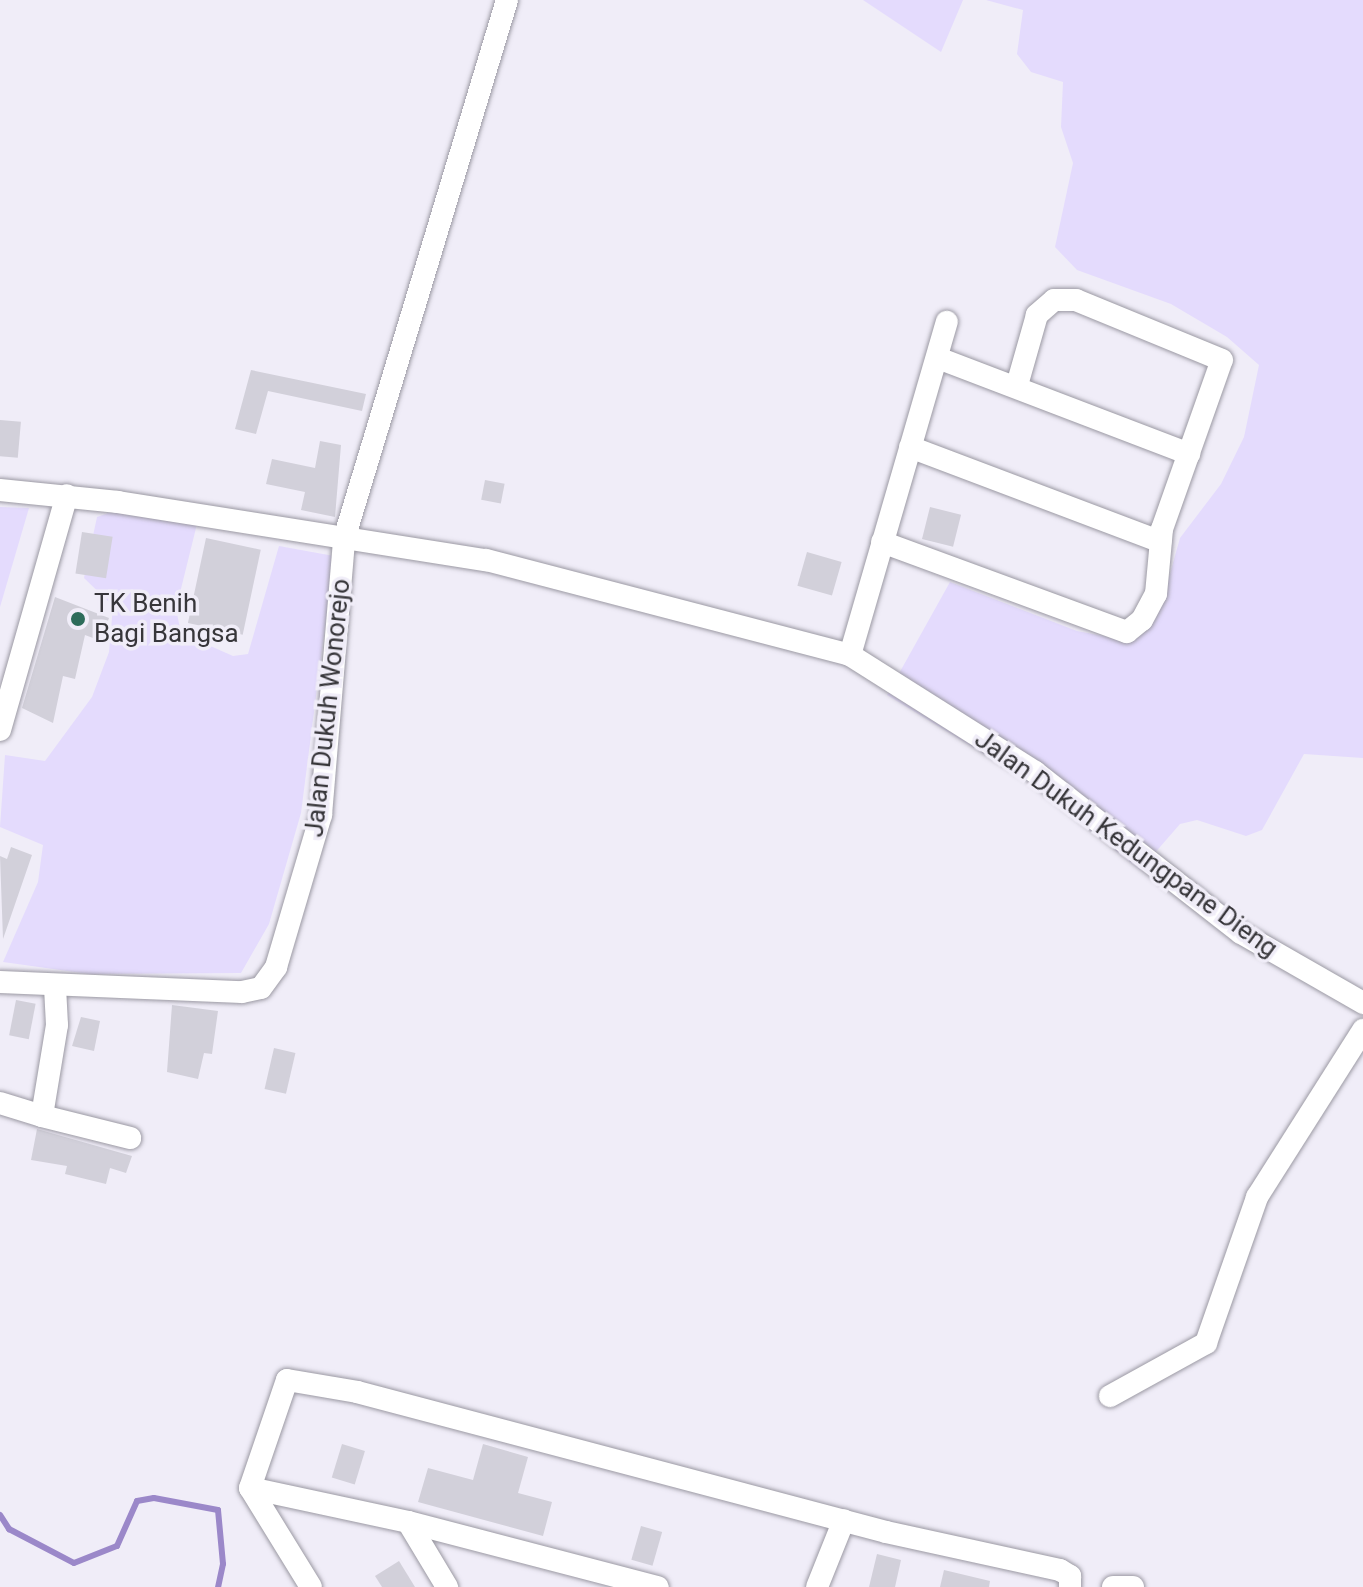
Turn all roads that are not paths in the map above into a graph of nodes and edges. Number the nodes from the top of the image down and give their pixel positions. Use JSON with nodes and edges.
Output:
{"nodes":[{"id":1,"x":507,"y":0,"type":"edge"},
{"id":2,"x":947,"y":322,"type":"dead end"},
{"id":3,"x":938,"y":358,"type":"junction"},
{"id":4,"x":1017,"y":385,"type":"junction"},
{"id":5,"x":910,"y":447,"type":"junction"},
{"id":6,"x":1189,"y":454,"type":"junction"},
{"id":7,"x":0,"y":490,"type":"edge"},
{"id":8,"x":67,"y":495,"type":"junction"},
{"id":9,"x":344,"y":539,"type":"junction"},
{"id":10,"x":882,"y":542,"type":"junction"},
{"id":11,"x":1161,"y":542,"type":"junction"},
{"id":12,"x":850,"y":655,"type":"junction"},
{"id":13,"x":0,"y":730,"type":"edge"},
{"id":14,"x":0,"y":982,"type":"edge"},
{"id":15,"x":55,"y":987,"type":"junction"},
{"id":16,"x":1363,"y":1003,"type":"edge"},
{"id":17,"x":1363,"y":1030,"type":"edge"},
{"id":18,"x":0,"y":1103,"type":"edge"},
{"id":19,"x":42,"y":1116,"type":"junction"},
{"id":20,"x":130,"y":1138,"type":"dead end"},
{"id":21,"x":1110,"y":1396,"type":"dead end"},
{"id":22,"x":250,"y":1488,"type":"junction"},
{"id":23,"x":844,"y":1520,"type":"junction"},
{"id":24,"x":408,"y":1522,"type":"junction"},
{"id":25,"x":311,"y":1587,"type":"edge"},
{"id":26,"x":447,"y":1587,"type":"edge"},
{"id":27,"x":658,"y":1587,"type":"edge"},
{"id":28,"x":817,"y":1587,"type":"edge"},
{"id":29,"x":1070,"y":1587,"type":"edge"},
{"id":30,"x":1113,"y":1587,"type":"edge"},
{"id":31,"x":1133,"y":1587,"type":"edge"}],
"edges":[{"from":1,"to":9,"type":"street","name":"Jalan Dukuh Wonorejo"},
{"from":2,"to":3,"type":"street"},
{"from":3,"to":4,"type":"street"},
{"from":3,"to":5,"type":"street"},
{"from":4,"to":6,"type":"street"},
{"from":4,"to":6,"type":"street"},
{"from":5,"to":10,"type":"street"},
{"from":5,"to":11,"type":"street"},
{"from":6,"to":11,"type":"street"},
{"from":7,"to":8,"type":"street"},
{"from":8,"to":9,"type":"street"},
{"from":8,"to":13,"type":"street"},
{"from":9,"to":12,"type":"street"},
{"from":9,"to":15,"type":"street","name":"Jalan Dukuh Wonorejo"},
{"from":10,"to":11,"type":"street"},
{"from":10,"to":12,"type":"street"},
{"from":12,"to":16,"type":"street","name":"Jalan Dukuh Kedungpane Dieng"},
{"from":14,"to":15,"type":"street","name":"Jalan Dukuh Wonorejo"},
{"from":15,"to":19,"type":"street"},
{"from":17,"to":21,"type":"street"},
{"from":18,"to":19,"type":"street"},
{"from":19,"to":20,"type":"street"},
{"from":22,"to":23,"type":"street"},
{"from":22,"to":24,"type":"street"},
{"from":22,"to":25,"type":"street"},
{"from":23,"to":28,"type":"street"},
{"from":23,"to":29,"type":"street"},
{"from":24,"to":26,"type":"street"},
{"from":24,"to":27,"type":"street"},
{"from":30,"to":31,"type":"street"}]}
